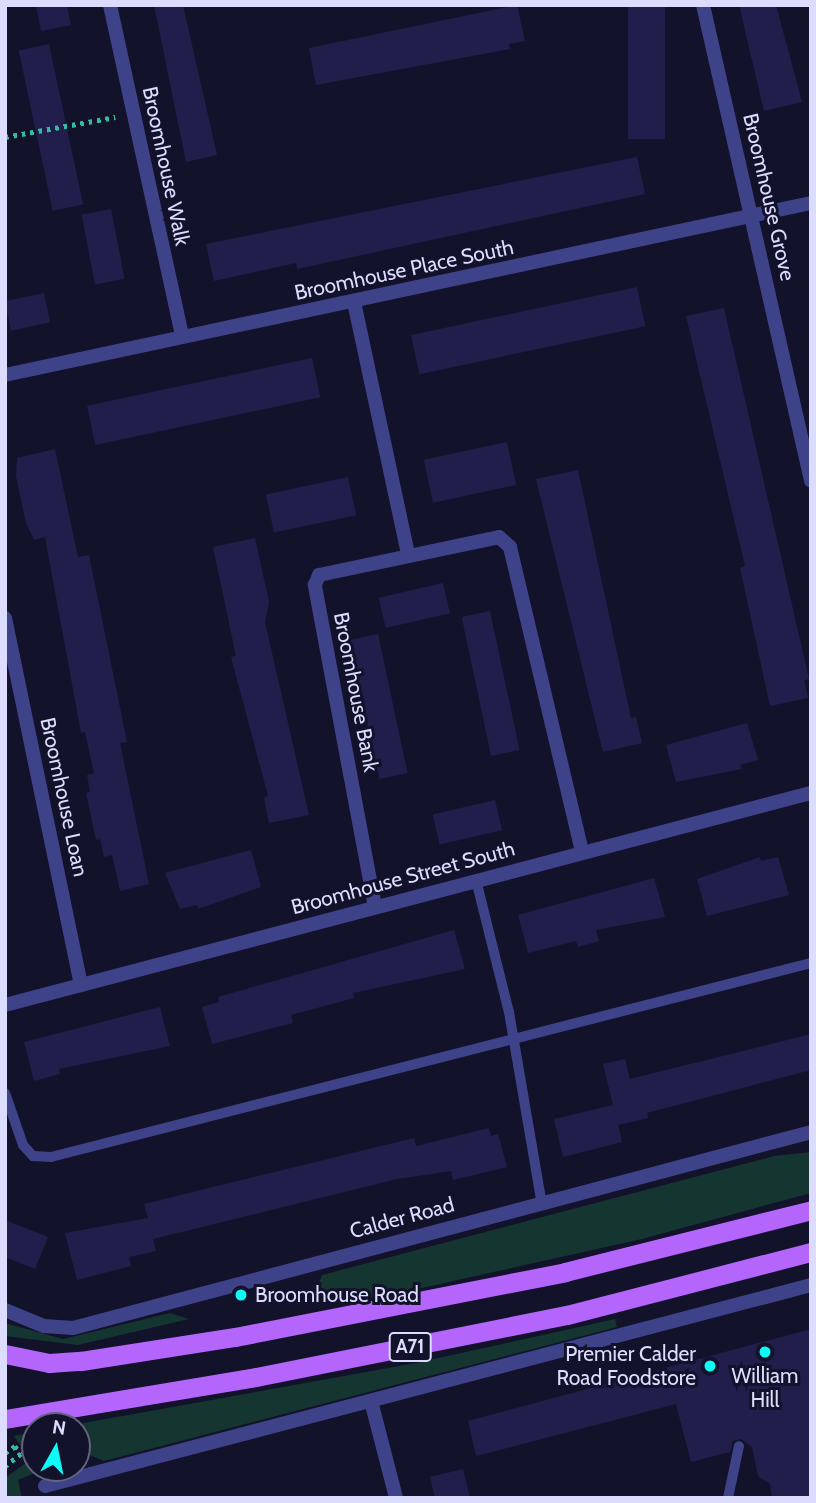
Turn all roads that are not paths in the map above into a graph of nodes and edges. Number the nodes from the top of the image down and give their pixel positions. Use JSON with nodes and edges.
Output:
{"nodes":[{"id":1,"x":110,"y":5,"type":"edge"},
{"id":2,"x":703,"y":5,"type":"edge"},
{"id":3,"x":811,"y":203,"type":"edge"},
{"id":4,"x":754,"y":215,"type":"junction"},
{"id":5,"x":354,"y":302,"type":"junction"},
{"id":6,"x":182,"y":336,"type":"junction"},
{"id":7,"x":5,"y":375,"type":"edge"},
{"id":8,"x":811,"y":481,"type":"edge"},
{"id":9,"x":408,"y":554,"type":"junction"},
{"id":10,"x":5,"y":618,"type":"edge"},
{"id":11,"x":811,"y":793,"type":"edge"},
{"id":12,"x":582,"y":852,"type":"junction"},
{"id":13,"x":476,"y":880,"type":"junction"},
{"id":14,"x":375,"y":907,"type":"junction"},
{"id":15,"x":811,"y":963,"type":"edge"},
{"id":16,"x":81,"y":985,"type":"junction"},
{"id":17,"x":5,"y":1005,"type":"edge"},
{"id":18,"x":513,"y":1042,"type":"junction"},
{"id":19,"x":5,"y":1093,"type":"edge"},
{"id":20,"x":811,"y":1132,"type":"edge"},
{"id":21,"x":542,"y":1205,"type":"junction"},
{"id":22,"x":811,"y":1210,"type":"edge"},
{"id":23,"x":811,"y":1252,"type":"edge"},
{"id":24,"x":811,"y":1286,"type":"edge"},
{"id":25,"x":5,"y":1310,"type":"edge"},
{"id":26,"x":5,"y":1354,"type":"edge"},
{"id":27,"x":371,"y":1401,"type":"junction"},
{"id":28,"x":5,"y":1419,"type":"edge"},
{"id":29,"x":739,"y":1446,"type":"dead end"},
{"id":30,"x":91,"y":1468,"type":"edge"},
{"id":31,"x":53,"y":1482,"type":"edge"},
{"id":32,"x":45,"y":1486,"type":"dead end"},
{"id":33,"x":396,"y":1498,"type":"edge"},
{"id":34,"x":728,"y":1498,"type":"edge"}],
"edges":[{"from":1,"to":6,"type":"street","name":"Broomhouse Walk"},
{"from":2,"to":4,"type":"street","name":"Broomhouse Grove"},
{"from":3,"to":4,"type":"street","name":"Broomhouse Place South"},
{"from":4,"to":5,"type":"street","name":"Broomhouse Place South"},
{"from":4,"to":8,"type":"street","name":"Broomhouse Grove"},
{"from":5,"to":6,"type":"street","name":"Broomhouse Place South"},
{"from":5,"to":9,"type":"street"},
{"from":6,"to":7,"type":"street","name":"Broomhouse Place South"},
{"from":9,"to":12,"type":"street","name":"Broomhouse Bank"},
{"from":9,"to":14,"type":"street","name":"Broomhouse Bank"},
{"from":10,"to":16,"type":"street","name":"Broomhouse Loan"},
{"from":11,"to":12,"type":"street","name":"Broomhouse Street South"},
{"from":12,"to":13,"type":"street","name":"Broomhouse Street South"},
{"from":13,"to":14,"type":"street","name":"Broomhouse Street South"},
{"from":13,"to":18,"type":"lane"},
{"from":14,"to":16,"type":"street","name":"Broomhouse Street South"},
{"from":15,"to":18,"type":"lane"},
{"from":16,"to":17,"type":"street","name":"Broomhouse Street South"},
{"from":18,"to":19,"type":"lane"},
{"from":18,"to":21,"type":"lane"},
{"from":20,"to":21,"type":"street","name":"Calder Road"},
{"from":21,"to":25,"type":"street","name":"Calder Road"},
{"from":22,"to":26,"type":"main road","number":"A71"},
{"from":23,"to":28,"type":"main road","number":"A71"},
{"from":24,"to":27,"type":"street"},
{"from":27,"to":30,"type":"street"},
{"from":27,"to":33,"type":"street"},
{"from":29,"to":34,"type":"lane"},
{"from":31,"to":32,"type":"street"}]}
